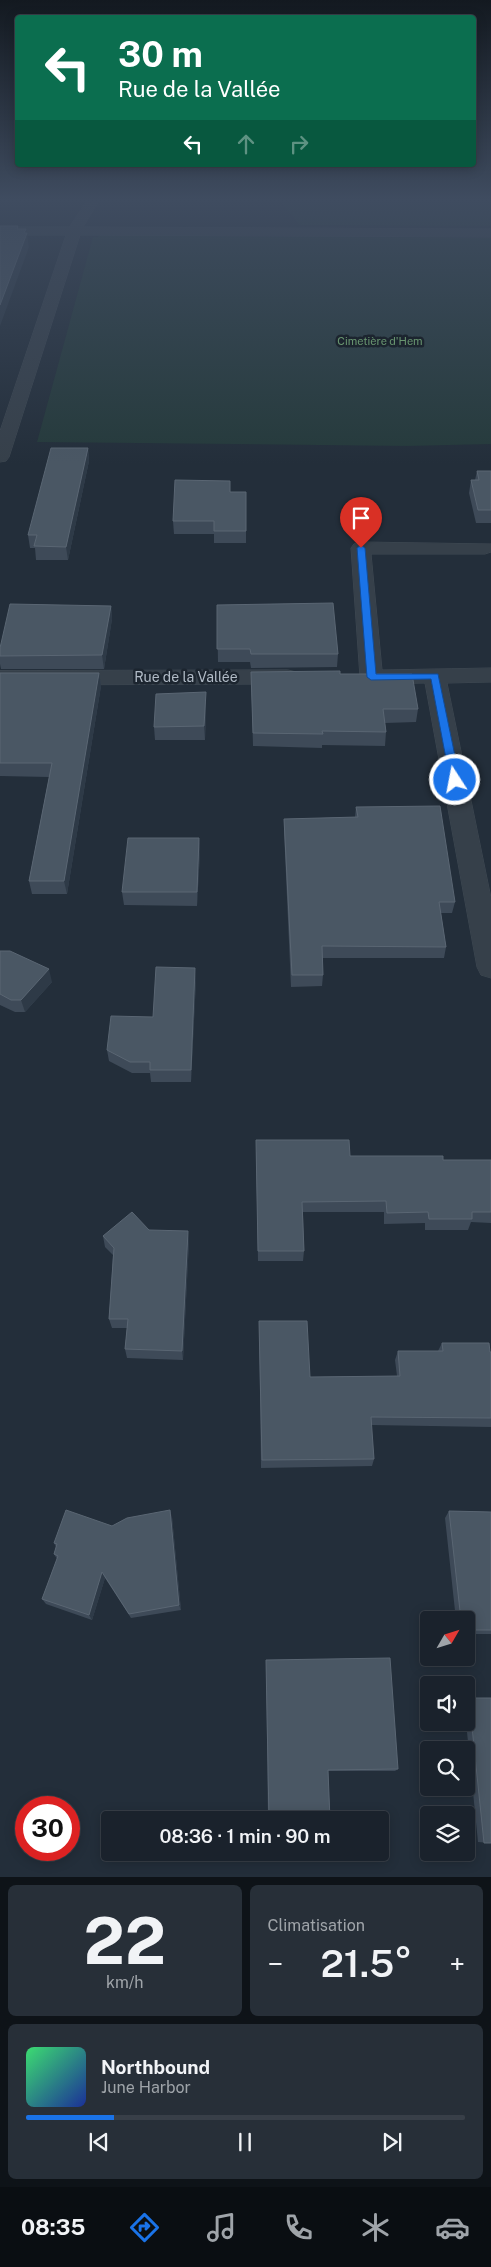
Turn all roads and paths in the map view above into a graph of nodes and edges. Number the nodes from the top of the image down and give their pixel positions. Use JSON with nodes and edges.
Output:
{"nodes":[{"id":1,"x":55,"y":289,"type":"edge"},
{"id":2,"x":1,"y":446,"type":"edge"},
{"id":3,"x":484,"y":548,"type":"dead end"},
{"id":4,"x":435,"y":676,"type":"junction"},
{"id":5,"x":491,"y":676,"type":"edge"},
{"id":6,"x":313,"y":677,"type":"edge"},
{"id":7,"x":0,"y":678,"type":"edge"},
{"id":8,"x":491,"y":967,"type":"edge"}],
"edges":[{"from":1,"to":2,"type":"street"},
{"from":3,"to":4,"type":"street"},
{"from":4,"to":5,"type":"street"},
{"from":4,"to":8,"type":"street"},
{"from":6,"to":7,"type":"street","name":"Rue de la Vallée"}]}
